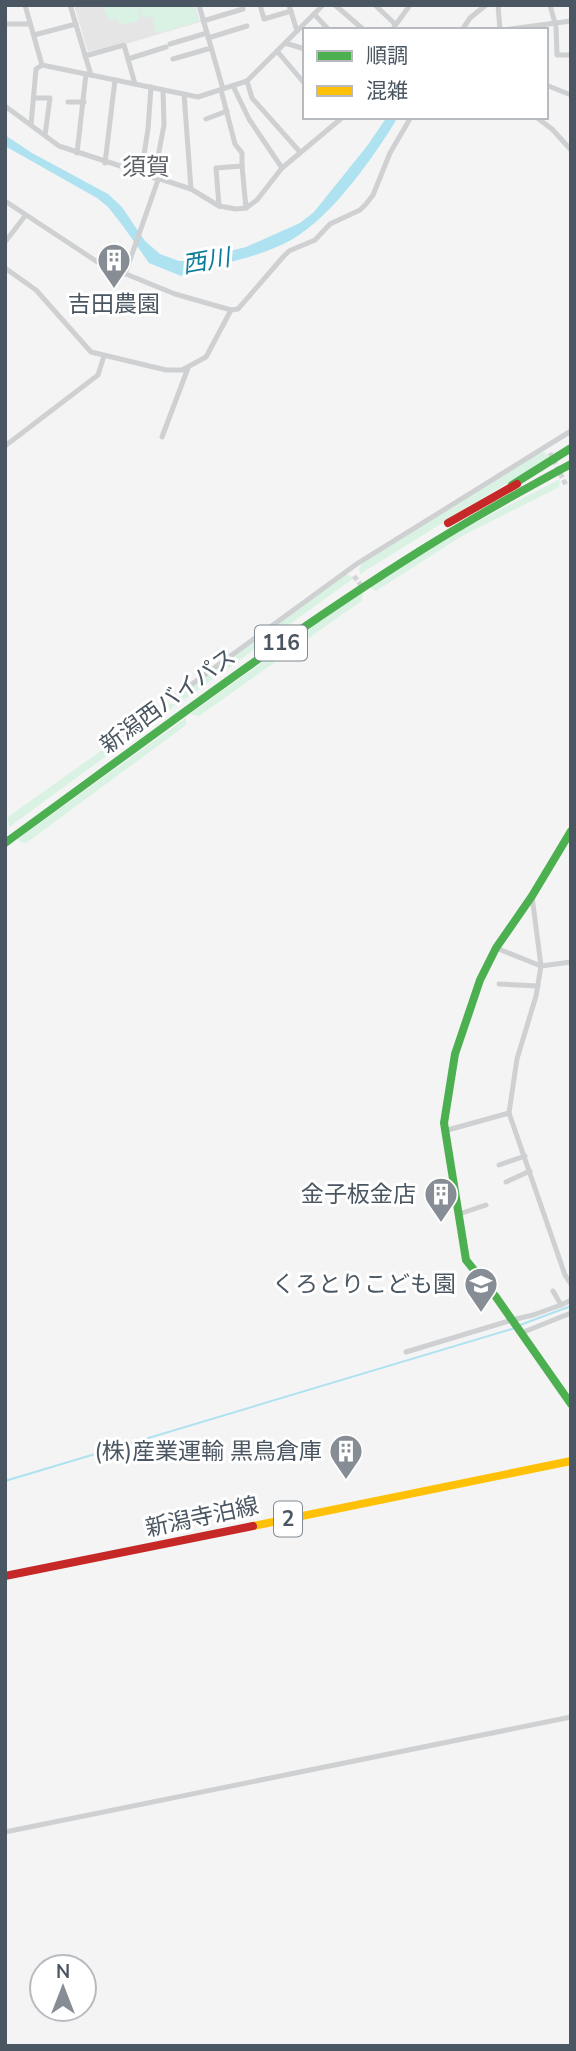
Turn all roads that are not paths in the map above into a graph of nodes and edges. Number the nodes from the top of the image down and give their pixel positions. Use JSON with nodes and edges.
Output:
{"nodes":[{"id":1,"x":25,"y":5,"type":"edge"},
{"id":2,"x":70,"y":5,"type":"edge"},
{"id":3,"x":199,"y":5,"type":"edge"},
{"id":4,"x":260,"y":5,"type":"edge"},
{"id":5,"x":323,"y":5,"type":"edge"},
{"id":6,"x":335,"y":5,"type":"edge"},
{"id":7,"x":375,"y":5,"type":"edge"},
{"id":8,"x":410,"y":5,"type":"edge"},
{"id":9,"x":486,"y":5,"type":"edge"},
{"id":10,"x":498,"y":5,"type":"edge"},
{"id":11,"x":550,"y":5,"type":"edge"},
{"id":12,"x":290,"y":8,"type":"edge"},
{"id":13,"x":243,"y":9,"type":"dead end"},
{"id":14,"x":314,"y":14,"type":"junction"},
{"id":15,"x":203,"y":21,"type":"junction"},
{"id":16,"x":571,"y":21,"type":"edge"},
{"id":17,"x":5,"y":24,"type":"edge"},
{"id":18,"x":30,"y":24,"type":"junction"},
{"id":19,"x":76,"y":24,"type":"junction"},
{"id":20,"x":555,"y":24,"type":"junction"},
{"id":21,"x":247,"y":26,"type":"dead end"},
{"id":22,"x":393,"y":27,"type":"edge"},
{"id":23,"x":327,"y":28,"type":"edge"},
{"id":24,"x":362,"y":28,"type":"edge"},
{"id":25,"x":463,"y":28,"type":"edge"},
{"id":26,"x":502,"y":28,"type":"edge"},
{"id":27,"x":524,"y":28,"type":"edge"},
{"id":28,"x":297,"y":31,"type":"junction"},
{"id":29,"x":34,"y":35,"type":"junction"},
{"id":30,"x":208,"y":36,"type":"junction"},
{"id":31,"x":286,"y":42,"type":"junction"},
{"id":32,"x":303,"y":47,"type":"edge"},
{"id":33,"x":211,"y":48,"type":"junction"},
{"id":34,"x":277,"y":51,"type":"junction"},
{"id":35,"x":571,"y":55,"type":"edge"},
{"id":36,"x":85,"y":56,"type":"junction"},
{"id":37,"x":128,"y":58,"type":"junction"},
{"id":38,"x":173,"y":59,"type":"dead end"},
{"id":39,"x":42,"y":65,"type":"junction"},
{"id":40,"x":89,"y":74,"type":"junction"},
{"id":41,"x":115,"y":80,"type":"junction"},
{"id":42,"x":247,"y":81,"type":"junction"},
{"id":43,"x":303,"y":82,"type":"edge"},
{"id":44,"x":135,"y":84,"type":"junction"},
{"id":45,"x":233,"y":86,"type":"junction"},
{"id":46,"x":548,"y":86,"type":"edge"},
{"id":47,"x":151,"y":87,"type":"junction"},
{"id":48,"x":222,"y":89,"type":"junction"},
{"id":49,"x":163,"y":90,"type":"junction"},
{"id":50,"x":184,"y":94,"type":"junction"},
{"id":51,"x":571,"y":95,"type":"edge"},
{"id":52,"x":34,"y":98,"type":"junction"},
{"id":53,"x":68,"y":103,"type":"dead end"},
{"id":54,"x":84,"y":103,"type":"junction"},
{"id":55,"x":5,"y":106,"type":"edge"},
{"id":56,"x":227,"y":111,"type":"junction"},
{"id":57,"x":206,"y":119,"type":"dead end"},
{"id":58,"x":341,"y":119,"type":"edge"},
{"id":59,"x":410,"y":119,"type":"edge"},
{"id":60,"x":539,"y":119,"type":"edge"},
{"id":61,"x":31,"y":125,"type":"junction"},
{"id":62,"x":45,"y":135,"type":"junction"},
{"id":63,"x":571,"y":150,"type":"edge"},
{"id":64,"x":300,"y":152,"type":"junction"},
{"id":65,"x":77,"y":153,"type":"junction"},
{"id":66,"x":105,"y":163,"type":"junction"},
{"id":67,"x":242,"y":166,"type":"junction"},
{"id":68,"x":282,"y":168,"type":"junction"},
{"id":69,"x":141,"y":174,"type":"junction"},
{"id":70,"x":156,"y":179,"type":"junction"},
{"id":71,"x":191,"y":189,"type":"junction"},
{"id":72,"x":5,"y":201,"type":"edge"},
{"id":73,"x":219,"y":206,"type":"junction"},
{"id":74,"x":246,"y":208,"type":"junction"},
{"id":75,"x":25,"y":216,"type":"junction"},
{"id":76,"x":5,"y":242,"type":"edge"},
{"id":77,"x":5,"y":268,"type":"edge"},
{"id":78,"x":125,"y":274,"type":"junction"},
{"id":79,"x":231,"y":310,"type":"junction"},
{"id":80,"x":104,"y":356,"type":"junction"},
{"id":81,"x":188,"y":367,"type":"junction"},
{"id":82,"x":571,"y":432,"type":"edge"},
{"id":83,"x":162,"y":437,"type":"dead end"},
{"id":84,"x":5,"y":446,"type":"edge"},
{"id":85,"x":545,"y":446,"type":"junction"},
{"id":86,"x":571,"y":448,"type":"edge"},
{"id":87,"x":550,"y":453,"type":"tunnel mouth"},
{"id":88,"x":571,"y":456,"type":"edge"},
{"id":89,"x":571,"y":464,"type":"edge"},
{"id":90,"x":571,"y":470,"type":"edge"},
{"id":91,"x":497,"y":499,"type":"junction"},
{"id":92,"x":350,"y":570,"type":"junction"},
{"id":93,"x":354,"y":576,"type":"tunnel mouth"},
{"id":94,"x":365,"y":590,"type":"tunnel mouth"},
{"id":95,"x":371,"y":596,"type":"dead end"},
{"id":96,"x":173,"y":698,"type":"dead end"},
{"id":97,"x":571,"y":831,"type":"edge"},
{"id":98,"x":5,"y":834,"type":"edge"},
{"id":99,"x":5,"y":843,"type":"edge"},
{"id":100,"x":532,"y":896,"type":"junction"},
{"id":101,"x":496,"y":948,"type":"junction"},
{"id":102,"x":571,"y":962,"type":"edge"},
{"id":103,"x":541,"y":965,"type":"junction"},
{"id":104,"x":499,"y":984,"type":"dead end"},
{"id":105,"x":538,"y":986,"type":"junction"},
{"id":106,"x":503,"y":1084,"type":"dead end"},
{"id":107,"x":512,"y":1084,"type":"junction"},
{"id":108,"x":509,"y":1113,"type":"junction"},
{"id":109,"x":444,"y":1131,"type":"junction"},
{"id":110,"x":525,"y":1156,"type":"junction"},
{"id":111,"x":499,"y":1165,"type":"dead end"},
{"id":112,"x":530,"y":1171,"type":"junction"},
{"id":113,"x":506,"y":1182,"type":"dead end"},
{"id":114,"x":486,"y":1205,"type":"dead end"},
{"id":115,"x":459,"y":1214,"type":"junction"},
{"id":116,"x":571,"y":1284,"type":"edge"},
{"id":117,"x":553,"y":1291,"type":"dead end"},
{"id":118,"x":571,"y":1300,"type":"edge"},
{"id":119,"x":561,"y":1305,"type":"junction"},
{"id":120,"x":571,"y":1313,"type":"edge"},
{"id":121,"x":513,"y":1321,"type":"junction"},
{"id":122,"x":520,"y":1332,"type":"junction"},
{"id":123,"x":406,"y":1352,"type":"dead end"},
{"id":124,"x":571,"y":1404,"type":"edge"},
{"id":125,"x":571,"y":1461,"type":"edge"},
{"id":126,"x":5,"y":1576,"type":"edge"},
{"id":127,"x":571,"y":1717,"type":"edge"},
{"id":128,"x":5,"y":1832,"type":"edge"}],
"edges":[{"from":1,"to":18,"type":"street"},
{"from":2,"to":19,"type":"street"},
{"from":3,"to":15,"type":"street"},
{"from":4,"to":12,"type":"street"},
{"from":5,"to":14,"type":"street"},
{"from":6,"to":24,"type":"street"},
{"from":7,"to":22,"type":"street"},
{"from":8,"to":22,"type":"street"},
{"from":9,"to":25,"type":"street"},
{"from":10,"to":26,"type":"street"},
{"from":11,"to":20,"type":"street"},
{"from":12,"to":28,"type":"street"},
{"from":13,"to":15,"type":"street"},
{"from":14,"to":23,"type":"street"},
{"from":14,"to":28,"type":"street"},
{"from":15,"to":30,"type":"street"},
{"from":16,"to":20,"type":"street"},
{"from":17,"to":18,"type":"street"},
{"from":18,"to":29,"type":"street"},
{"from":19,"to":29,"type":"street"},
{"from":19,"to":36,"type":"street"},
{"from":20,"to":27,"type":"street"},
{"from":20,"to":35,"type":"street"},
{"from":21,"to":30,"type":"street"},
{"from":28,"to":31,"type":"street"},
{"from":29,"to":39,"type":"street"},
{"from":30,"to":33,"type":"street"},
{"from":30,"to":37,"type":"street"},
{"from":31,"to":32,"type":"street"},
{"from":31,"to":34,"type":"street"},
{"from":33,"to":38,"type":"street"},
{"from":33,"to":48,"type":"street"},
{"from":34,"to":42,"type":"street"},
{"from":34,"to":43,"type":"street"},
{"from":36,"to":37,"type":"street"},
{"from":36,"to":40,"type":"street"},
{"from":37,"to":44,"type":"street"},
{"from":39,"to":40,"type":"street"},
{"from":39,"to":52,"type":"street"},
{"from":40,"to":41,"type":"street"},
{"from":40,"to":54,"type":"street"},
{"from":41,"to":44,"type":"street"},
{"from":41,"to":66,"type":"street"},
{"from":42,"to":45,"type":"street"},
{"from":42,"to":64,"type":"street"},
{"from":44,"to":47,"type":"street"},
{"from":45,"to":48,"type":"street"},
{"from":45,"to":68,"type":"street"},
{"from":46,"to":51,"type":"street"},
{"from":47,"to":49,"type":"street"},
{"from":47,"to":69,"type":"street"},
{"from":48,"to":50,"type":"street"},
{"from":48,"to":56,"type":"street"},
{"from":49,"to":50,"type":"street"},
{"from":49,"to":70,"type":"street"},
{"from":50,"to":71,"type":"street"},
{"from":52,"to":61,"type":"street"},
{"from":52,"to":62,"type":"street"},
{"from":53,"to":54,"type":"street"},
{"from":54,"to":65,"type":"street"},
{"from":55,"to":61,"type":"street"},
{"from":56,"to":57,"type":"street"},
{"from":56,"to":67,"type":"street"},
{"from":58,"to":64,"type":"street"},
{"from":59,"to":79,"type":"street"},
{"from":60,"to":63,"type":"street"},
{"from":61,"to":62,"type":"street"},
{"from":62,"to":65,"type":"street"},
{"from":64,"to":68,"type":"street"},
{"from":65,"to":66,"type":"street"},
{"from":66,"to":69,"type":"street"},
{"from":67,"to":73,"type":"street"},
{"from":67,"to":74,"type":"street"},
{"from":68,"to":74,"type":"street"},
{"from":69,"to":70,"type":"street"},
{"from":70,"to":71,"type":"street"},
{"from":70,"to":78,"type":"street"},
{"from":71,"to":73,"type":"street"},
{"from":72,"to":75,"type":"street"},
{"from":73,"to":74,"type":"street"},
{"from":75,"to":76,"type":"street"},
{"from":75,"to":78,"type":"street"},
{"from":77,"to":80,"type":"street"},
{"from":78,"to":79,"type":"street"},
{"from":79,"to":81,"type":"street"},
{"from":80,"to":81,"type":"street"},
{"from":80,"to":84,"type":"street"},
{"from":81,"to":83,"type":"street"},
{"from":82,"to":85,"type":"street"},
{"from":85,"to":87,"type":"street"},
{"from":85,"to":92,"type":"street"},
{"from":86,"to":91,"type":"main road"},
{"from":88,"to":91,"type":"main road","name":"新潟西バイパス","number":"116"},
{"from":89,"to":91,"type":"main road","name":"新潟西バイパス","number":"116"},
{"from":90,"to":91,"type":"main road"},
{"from":91,"to":98,"type":"main road","name":"新潟西バイパス","number":"116"},
{"from":91,"to":99,"type":"main road","name":"新潟西バイパス","number":"116"},
{"from":92,"to":93,"type":"street"},
{"from":92,"to":96,"type":"street"},
{"from":94,"to":95,"type":"street"},
{"from":97,"to":100,"type":"main road"},
{"from":100,"to":101,"type":"main road"},
{"from":100,"to":103,"type":"street"},
{"from":101,"to":103,"type":"street"},
{"from":101,"to":109,"type":"main road"},
{"from":102,"to":103,"type":"street"},
{"from":103,"to":105,"type":"street"},
{"from":104,"to":105,"type":"street"},
{"from":105,"to":107,"type":"street"},
{"from":106,"to":107,"type":"street"},
{"from":107,"to":108,"type":"street"},
{"from":108,"to":109,"type":"street"},
{"from":108,"to":110,"type":"street"},
{"from":109,"to":115,"type":"main road"},
{"from":110,"to":111,"type":"street"},
{"from":110,"to":112,"type":"street"},
{"from":112,"to":113,"type":"street"},
{"from":112,"to":116,"type":"street"},
{"from":114,"to":115,"type":"street"},
{"from":115,"to":121,"type":"main road"},
{"from":117,"to":119,"type":"street"},
{"from":118,"to":119,"type":"street"},
{"from":119,"to":121,"type":"street"},
{"from":120,"to":122,"type":"street"},
{"from":121,"to":122,"type":"main road"},
{"from":121,"to":123,"type":"street"},
{"from":122,"to":124,"type":"main road"},
{"from":125,"to":126,"type":"main road","name":"新潟寺泊線","number":"2"},
{"from":127,"to":128,"type":"street"}]}
